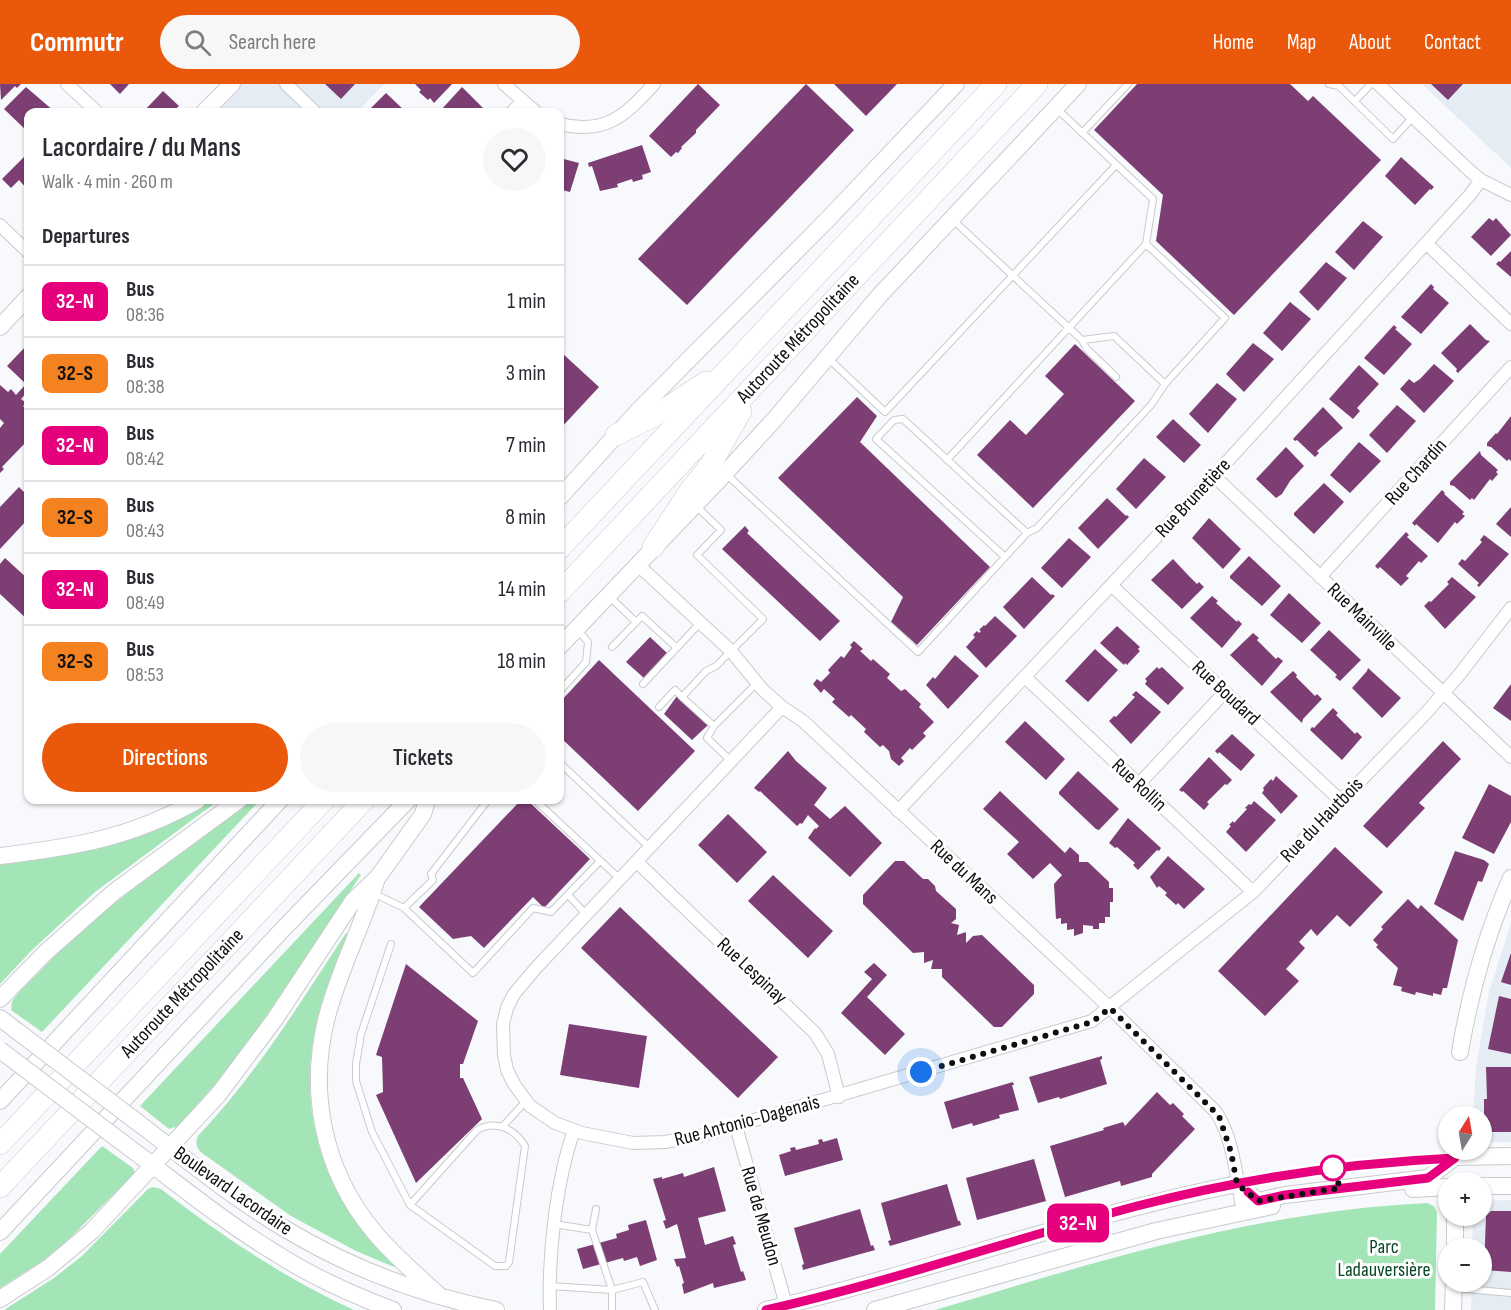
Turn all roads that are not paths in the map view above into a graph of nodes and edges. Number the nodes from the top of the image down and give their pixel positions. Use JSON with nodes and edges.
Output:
{"nodes":[{"id":1,"x":67,"y":84,"type":"edge"},
{"id":2,"x":232,"y":84,"type":"edge"},
{"id":3,"x":286,"y":84,"type":"edge"},
{"id":4,"x":504,"y":84,"type":"edge"},
{"id":5,"x":654,"y":84,"type":"edge"},
{"id":6,"x":956,"y":84,"type":"edge"},
{"id":7,"x":996,"y":84,"type":"edge"},
{"id":8,"x":1037,"y":84,"type":"edge"},
{"id":9,"x":1078,"y":84,"type":"edge"},
{"id":10,"x":1128,"y":84,"type":"edge"},
{"id":11,"x":1329,"y":84,"type":"edge"},
{"id":12,"x":1371,"y":84,"type":"edge"},
{"id":13,"x":1377,"y":84,"type":"edge"},
{"id":14,"x":1355,"y":101,"type":"junction"},
{"id":15,"x":522,"y":102,"type":"junction"},
{"id":16,"x":93,"y":108,"type":"edge"},
{"id":17,"x":208,"y":108,"type":"edge"},
{"id":18,"x":311,"y":108,"type":"edge"},
{"id":19,"x":516,"y":108,"type":"edge"},
{"id":20,"x":530,"y":108,"type":"edge"},
{"id":21,"x":1056,"y":108,"type":"junction"},
{"id":22,"x":1412,"y":118,"type":"junction"},
{"id":23,"x":564,"y":125,"type":"edge"},
{"id":24,"x":1082,"y":133,"type":"junction"},
{"id":25,"x":1116,"y":165,"type":"junction"},
{"id":26,"x":1481,"y":180,"type":"junction"},
{"id":27,"x":1511,"y":195,"type":"edge"},
{"id":28,"x":951,"y":219,"type":"junction"},
{"id":29,"x":0,"y":225,"type":"edge"},
{"id":30,"x":1426,"y":243,"type":"junction"},
{"id":31,"x":1146,"y":244,"type":"junction"},
{"id":32,"x":24,"y":248,"type":"edge"},
{"id":33,"x":1012,"y":276,"type":"junction"},
{"id":34,"x":24,"y":301,"type":"edge"},
{"id":35,"x":1511,"y":324,"type":"edge"},
{"id":36,"x":0,"y":327,"type":"edge"},
{"id":37,"x":1068,"y":328,"type":"junction"},
{"id":38,"x":1082,"y":340,"type":"junction"},
{"id":39,"x":827,"y":357,"type":"junction"},
{"id":40,"x":736,"y":362,"type":"junction"},
{"id":41,"x":1511,"y":367,"type":"edge"},
{"id":42,"x":1116,"y":377,"type":"dead end"},
{"id":43,"x":759,"y":379,"type":"junction"},
{"id":44,"x":1165,"y":384,"type":"junction"},
{"id":45,"x":885,"y":412,"type":"junction"},
{"id":46,"x":894,"y":420,"type":"junction"},
{"id":47,"x":616,"y":435,"type":"junction"},
{"id":48,"x":948,"y":460,"type":"junction"},
{"id":49,"x":725,"y":474,"type":"junction"},
{"id":50,"x":1214,"y":476,"type":"junction"},
{"id":51,"x":564,"y":493,"type":"edge"},
{"id":52,"x":696,"y":506,"type":"junction"},
{"id":53,"x":1028,"y":533,"type":"junction"},
{"id":54,"x":564,"y":544,"type":"edge"},
{"id":55,"x":653,"y":547,"type":"junction"},
{"id":56,"x":1005,"y":557,"type":"junction"},
{"id":57,"x":637,"y":564,"type":"junction"},
{"id":58,"x":1320,"y":577,"type":"junction"},
{"id":59,"x":1111,"y":585,"type":"junction"},
{"id":60,"x":564,"y":588,"type":"edge"},
{"id":61,"x":608,"y":595,"type":"junction"},
{"id":62,"x":1511,"y":608,"type":"edge"},
{"id":63,"x":636,"y":622,"type":"junction"},
{"id":64,"x":700,"y":623,"type":"junction"},
{"id":65,"x":576,"y":628,"type":"junction"},
{"id":66,"x":564,"y":642,"type":"edge"},
{"id":67,"x":612,"y":647,"type":"dead end"},
{"id":68,"x":677,"y":648,"type":"junction"},
{"id":69,"x":731,"y":651,"type":"junction"},
{"id":70,"x":1025,"y":677,"type":"junction"},
{"id":71,"x":757,"y":682,"type":"junction"},
{"id":72,"x":643,"y":684,"type":"dead end"},
{"id":73,"x":564,"y":687,"type":"edge"},
{"id":74,"x":1225,"y":692,"type":"junction"},
{"id":75,"x":1443,"y":694,"type":"junction"},
{"id":76,"x":682,"y":697,"type":"junction"},
{"id":77,"x":659,"y":707,"type":"dead end"},
{"id":78,"x":782,"y":707,"type":"junction"},
{"id":79,"x":714,"y":726,"type":"junction"},
{"id":80,"x":1511,"y":757,"type":"edge"},
{"id":81,"x":731,"y":761,"type":"junction"},
{"id":82,"x":564,"y":767,"type":"edge"},
{"id":83,"x":1139,"y":784,"type":"junction"},
{"id":84,"x":1341,"y":801,"type":"junction"},
{"id":85,"x":191,"y":804,"type":"edge"},
{"id":86,"x":233,"y":804,"type":"edge"},
{"id":87,"x":276,"y":804,"type":"edge"},
{"id":88,"x":320,"y":804,"type":"edge"},
{"id":89,"x":360,"y":804,"type":"edge"},
{"id":90,"x":404,"y":804,"type":"edge"},
{"id":91,"x":427,"y":804,"type":"edge"},
{"id":92,"x":485,"y":804,"type":"edge"},
{"id":93,"x":539,"y":804,"type":"edge"},
{"id":94,"x":898,"y":811,"type":"junction"},
{"id":95,"x":650,"y":849,"type":"junction"},
{"id":96,"x":0,"y":856,"type":"edge"},
{"id":97,"x":600,"y":861,"type":"junction"},
{"id":98,"x":637,"y":862,"type":"junction"},
{"id":99,"x":1511,"y":878,"type":"edge"},
{"id":100,"x":620,"y":879,"type":"junction"},
{"id":101,"x":375,"y":885,"type":"junction"},
{"id":102,"x":1253,"y":892,"type":"junction"},
{"id":103,"x":568,"y":895,"type":"junction"},
{"id":104,"x":404,"y":908,"type":"junction"},
{"id":105,"x":587,"y":914,"type":"junction"},
{"id":106,"x":391,"y":944,"type":"dead end"},
{"id":107,"x":0,"y":999,"type":"edge"},
{"id":108,"x":1110,"y":1008,"type":"junction"},
{"id":109,"x":0,"y":1018,"type":"edge"},
{"id":110,"x":0,"y":1050,"type":"edge"},
{"id":111,"x":1460,"y":1052,"type":"dead end"},
{"id":112,"x":839,"y":1097,"type":"junction"},
{"id":113,"x":0,"y":1101,"type":"edge"},
{"id":114,"x":526,"y":1101,"type":"junction"},
{"id":115,"x":503,"y":1126,"type":"junction"},
{"id":116,"x":736,"y":1126,"type":"junction"},
{"id":117,"x":574,"y":1130,"type":"junction"},
{"id":118,"x":0,"y":1143,"type":"edge"},
{"id":119,"x":170,"y":1148,"type":"junction"},
{"id":120,"x":1511,"y":1156,"type":"edge"},
{"id":121,"x":1492,"y":1157,"type":"edge"},
{"id":122,"x":1452,"y":1160,"type":"edge"},
{"id":123,"x":153,"y":1165,"type":"junction"},
{"id":124,"x":1237,"y":1184,"type":"junction"},
{"id":125,"x":1492,"y":1186,"type":"edge"},
{"id":126,"x":1511,"y":1186,"type":"edge"},
{"id":127,"x":0,"y":1187,"type":"edge"},
{"id":128,"x":1438,"y":1188,"type":"edge"},
{"id":129,"x":410,"y":1205,"type":"junction"},
{"id":130,"x":596,"y":1209,"type":"dead end"},
{"id":131,"x":1243,"y":1211,"type":"junction"},
{"id":132,"x":554,"y":1224,"type":"junction"},
{"id":133,"x":592,"y":1230,"type":"junction"},
{"id":134,"x":0,"y":1232,"type":"edge"},
{"id":135,"x":550,"y":1286,"type":"junction"},
{"id":136,"x":612,"y":1290,"type":"junction"},
{"id":137,"x":1492,"y":1290,"type":"edge"},
{"id":138,"x":1454,"y":1292,"type":"edge"},
{"id":139,"x":1511,"y":1293,"type":"edge"},
{"id":140,"x":440,"y":1296,"type":"junction"},
{"id":141,"x":0,"y":1299,"type":"edge"},
{"id":142,"x":786,"y":1305,"type":"junction"},
{"id":143,"x":393,"y":1310,"type":"edge"},
{"id":144,"x":496,"y":1310,"type":"edge"},
{"id":145,"x":550,"y":1310,"type":"edge"},
{"id":146,"x":612,"y":1310,"type":"edge"},
{"id":147,"x":654,"y":1310,"type":"edge"},
{"id":148,"x":766,"y":1310,"type":"edge"},
{"id":149,"x":875,"y":1310,"type":"edge"},
{"id":150,"x":1453,"y":1310,"type":"edge"}],
"edges":[{"from":1,"to":16,"type":"street"},
{"from":2,"to":17,"type":"main road"},
{"from":3,"to":18,"type":"street"},
{"from":4,"to":15,"type":"street"},
{"from":5,"to":23,"type":"street"},
{"from":6,"to":47,"type":"main road"},
{"from":7,"to":40,"type":"highway","name":"Autoroute Métropolitaine"},
{"from":8,"to":43,"type":"highway","name":"Autoroute Métropolitaine"},
{"from":9,"to":21,"type":"main road"},
{"from":10,"to":24,"type":"lane"},
{"from":11,"to":14,"type":"lane"},
{"from":12,"to":14,"type":"lane"},
{"from":13,"to":22,"type":"street"},
{"from":14,"to":22,"type":"lane"},
{"from":15,"to":19,"type":"street"},
{"from":15,"to":20,"type":"street"},
{"from":21,"to":24,"type":"lane"},
{"from":21,"to":28,"type":"main road"},
{"from":22,"to":26,"type":"street"},
{"from":24,"to":25,"type":"lane"},
{"from":25,"to":31,"type":"lane"},
{"from":25,"to":33,"type":"lane"},
{"from":26,"to":27,"type":"street"},
{"from":26,"to":30,"type":"street","name":"Rue Brunetière"},
{"from":28,"to":33,"type":"lane"},
{"from":28,"to":39,"type":"main road"},
{"from":29,"to":32,"type":"street"},
{"from":30,"to":35,"type":"street"},
{"from":30,"to":50,"type":"street","name":"Rue Brunetière"},
{"from":31,"to":37,"type":"lane"},
{"from":31,"to":44,"type":"lane"},
{"from":33,"to":37,"type":"lane"},
{"from":33,"to":45,"type":"lane"},
{"from":34,"to":36,"type":"main road"},
{"from":37,"to":38,"type":"lane"},
{"from":37,"to":48,"type":"lane"},
{"from":38,"to":42,"type":"lane"},
{"from":38,"to":44,"type":"lane"},
{"from":39,"to":45,"type":"lane"},
{"from":39,"to":49,"type":"main road"},
{"from":40,"to":47,"type":"highway"},
{"from":40,"to":54,"type":"highway","name":"Autoroute Métropolitaine"},
{"from":41,"to":58,"type":"street","name":"Rue Chardin"},
{"from":43,"to":55,"type":"highway"},
{"from":43,"to":60,"type":"highway","name":"Autoroute Métropolitaine"},
{"from":44,"to":53,"type":"lane"},
{"from":45,"to":46,"type":"lane"},
{"from":46,"to":48,"type":"lane"},
{"from":46,"to":56,"type":"lane"},
{"from":47,"to":51,"type":"main road"},
{"from":48,"to":53,"type":"lane"},
{"from":49,"to":52,"type":"main road"},
{"from":49,"to":56,"type":"lane"},
{"from":50,"to":58,"type":"street","name":"Rue Mainville"},
{"from":50,"to":59,"type":"street","name":"Rue Brunetière"},
{"from":52,"to":55,"type":"main road"},
{"from":52,"to":69,"type":"lane"},
{"from":53,"to":56,"type":"lane"},
{"from":55,"to":57,"type":"main road"},
{"from":57,"to":61,"type":"main road"},
{"from":57,"to":64,"type":"street","name":"Rue du Mans"},
{"from":58,"to":75,"type":"street","name":"Rue Mainville"},
{"from":59,"to":70,"type":"street","name":"Rue Brunetière"},
{"from":59,"to":74,"type":"street","name":"Rue Boudard"},
{"from":61,"to":63,"type":"lane"},
{"from":61,"to":65,"type":"main road"},
{"from":62,"to":75,"type":"street","name":"Rue du Hautbois"},
{"from":63,"to":67,"type":"lane"},
{"from":63,"to":68,"type":"lane"},
{"from":64,"to":68,"type":"lane"},
{"from":64,"to":69,"type":"street","name":"Rue du Mans"},
{"from":65,"to":66,"type":"main road"},
{"from":65,"to":73,"type":"lane"},
{"from":68,"to":72,"type":"lane"},
{"from":69,"to":71,"type":"street","name":"Rue du Mans"},
{"from":69,"to":76,"type":"lane"},
{"from":70,"to":83,"type":"street","name":"Rue Rollin"},
{"from":70,"to":94,"type":"street","name":"Rue Brunetière"},
{"from":71,"to":78,"type":"street","name":"Rue du Mans"},
{"from":71,"to":79,"type":"lane"},
{"from":74,"to":83,"type":"street"},
{"from":74,"to":84,"type":"street","name":"Rue Boudard"},
{"from":75,"to":80,"type":"street","name":"Rue Mainville"},
{"from":75,"to":84,"type":"street","name":"Rue du Hautbois"},
{"from":76,"to":77,"type":"lane"},
{"from":76,"to":79,"type":"lane"},
{"from":78,"to":81,"type":"street","name":"Rue Antonio-Dagenais"},
{"from":78,"to":94,"type":"street","name":"Rue du Mans"},
{"from":79,"to":81,"type":"lane"},
{"from":81,"to":95,"type":"street","name":"Rue Antonio-Dagenais"},
{"from":82,"to":95,"type":"lane"},
{"from":83,"to":102,"type":"street","name":"Rue Rollin"},
{"from":84,"to":102,"type":"street","name":"Rue du Hautbois"},
{"from":85,"to":96,"type":"main road"},
{"from":86,"to":107,"type":"main road"},
{"from":87,"to":113,"type":"main road"},
{"from":88,"to":118,"type":"highway","name":"Autoroute Métropolitaine"},
{"from":89,"to":127,"type":"highway","name":"Autoroute Métropolitaine"},
{"from":90,"to":134,"type":"main road"},
{"from":91,"to":101,"type":"main road"},
{"from":92,"to":104,"type":"lane"},
{"from":93,"to":97,"type":"lane"},
{"from":94,"to":108,"type":"street","name":"Rue du Mans"},
{"from":95,"to":98,"type":"street","name":"Rue Antonio-Dagenais"},
{"from":97,"to":100,"type":"lane"},
{"from":97,"to":103,"type":"lane"},
{"from":98,"to":100,"type":"street","name":"Rue Antonio-Dagenais"},
{"from":98,"to":112,"type":"street","name":"Rue Lespinay"},
{"from":99,"to":111,"type":"main road"},
{"from":100,"to":105,"type":"street","name":"Rue Antonio-Dagenais"},
{"from":101,"to":104,"type":"lane"},
{"from":101,"to":119,"type":"main road"},
{"from":101,"to":140,"type":"main road"},
{"from":102,"to":108,"type":"street","name":"Rue du Hautbois"},
{"from":103,"to":104,"type":"lane"},
{"from":103,"to":105,"type":"lane"},
{"from":105,"to":114,"type":"street","name":"Rue Antonio-Dagenais"},
{"from":106,"to":129,"type":"lane"},
{"from":108,"to":112,"type":"street","name":"Rue Antonio-Dagenais"},
{"from":108,"to":124,"type":"street","name":"Rue du Mans"},
{"from":109,"to":119,"type":"main road","name":"Boulevard Lacordaire","bridge":true},
{"from":110,"to":123,"type":"main road","name":"Boulevard Lacordaire","bridge":true},
{"from":112,"to":116,"type":"street","name":"Rue Antonio-Dagenais"},
{"from":114,"to":115,"type":"lane"},
{"from":114,"to":117,"type":"street","name":"Rue Antonio-Dagenais"},
{"from":115,"to":129,"type":"lane"},
{"from":115,"to":129,"type":"lane"},
{"from":116,"to":117,"type":"street","name":"Rue Antonio-Dagenais"},
{"from":116,"to":142,"type":"street","name":"Rue de Meudon"},
{"from":117,"to":132,"type":"street"},
{"from":119,"to":123,"type":"main road"},
{"from":119,"to":140,"type":"main road","name":"Boulevard Lacordaire"},
{"from":120,"to":121,"type":"main road"},
{"from":122,"to":124,"type":"main road"},
{"from":123,"to":141,"type":"main road"},
{"from":123,"to":143,"type":"main road","name":"Boulevard Lacordaire"},
{"from":124,"to":131,"type":"street","name":"Rue du Mans"},
{"from":124,"to":142,"type":"main road"},
{"from":125,"to":126,"type":"main road"},
{"from":128,"to":131,"type":"main road"},
{"from":130,"to":133,"type":"lane"},
{"from":131,"to":149,"type":"main road"},
{"from":132,"to":133,"type":"lane"},
{"from":132,"to":135,"type":"street"},
{"from":133,"to":136,"type":"lane"},
{"from":135,"to":136,"type":"lane"},
{"from":135,"to":145,"type":"street"},
{"from":136,"to":146,"type":"lane"},
{"from":136,"to":147,"type":"lane"},
{"from":137,"to":139,"type":"lane"},
{"from":138,"to":150,"type":"main road"},
{"from":140,"to":144,"type":"main road","name":"Boulevard Lacordaire"},
{"from":142,"to":148,"type":"main road"}]}
